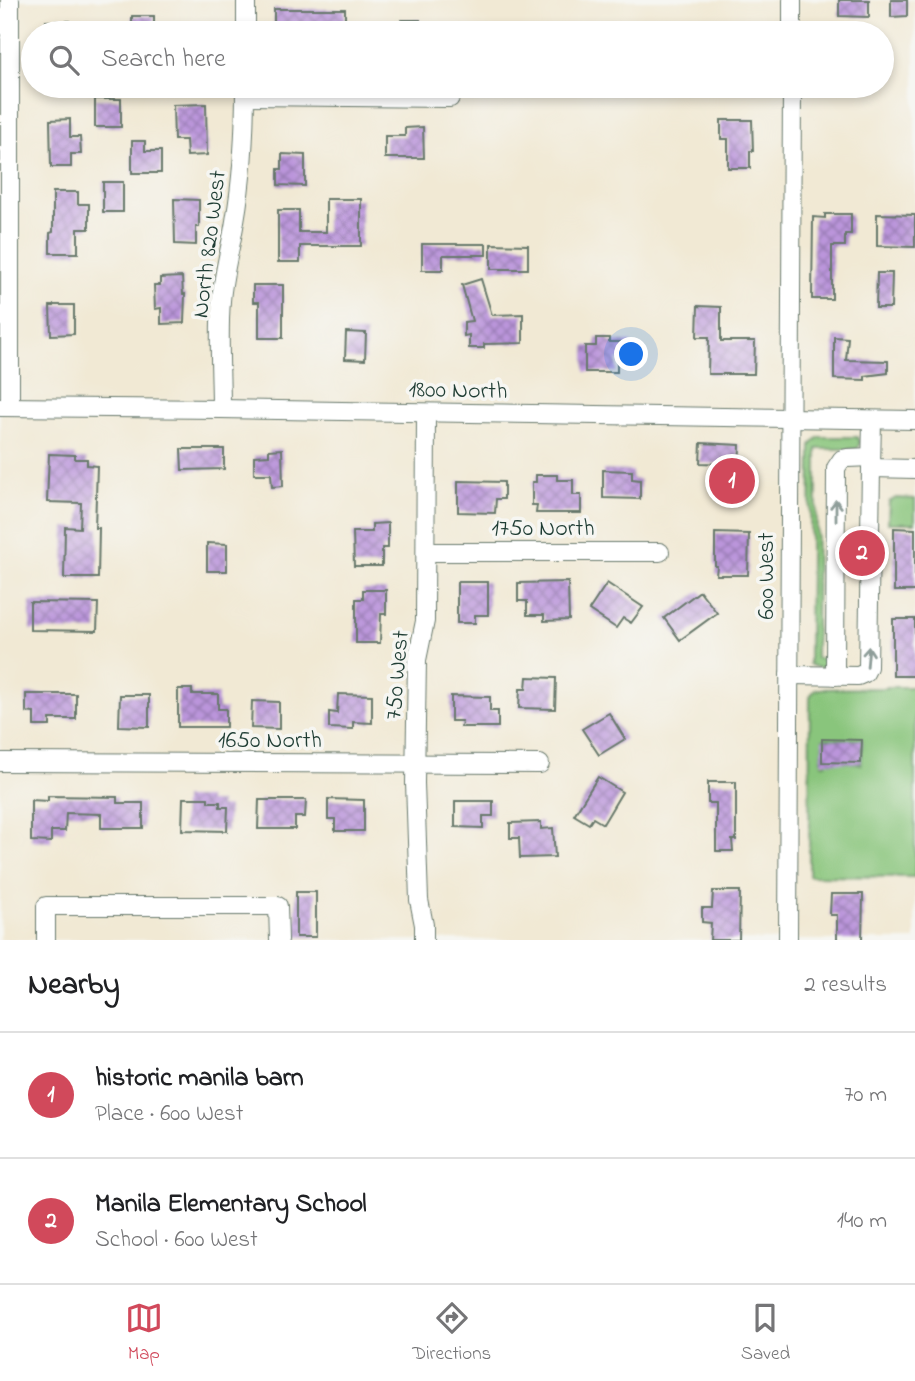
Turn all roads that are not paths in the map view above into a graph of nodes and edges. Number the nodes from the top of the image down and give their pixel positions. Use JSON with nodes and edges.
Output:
{"nodes":[{"id":1,"x":10,"y":0,"type":"edge"},
{"id":2,"x":246,"y":0,"type":"edge"},
{"id":3,"x":792,"y":0,"type":"edge"},
{"id":4,"x":246,"y":21,"type":"edge"},
{"id":5,"x":792,"y":21,"type":"edge"},
{"id":6,"x":245,"y":98,"type":"edge"},
{"id":7,"x":792,"y":98,"type":"edge"},
{"id":8,"x":5,"y":407,"type":"edge"},
{"id":9,"x":221,"y":409,"type":"junction"},
{"id":10,"x":426,"y":414,"type":"junction"},
{"id":11,"x":789,"y":418,"type":"junction"},
{"id":12,"x":872,"y":420,"type":"junction"},
{"id":13,"x":915,"y":421,"type":"edge"},
{"id":14,"x":871,"y":463,"type":"junction"},
{"id":15,"x":915,"y":468,"type":"edge"},
{"id":16,"x":426,"y":552,"type":"junction"},
{"id":17,"x":660,"y":552,"type":"dead end"},
{"id":18,"x":789,"y":675,"type":"junction"},
{"id":19,"x":835,"y":676,"type":"junction"},
{"id":20,"x":0,"y":762,"type":"edge"},
{"id":21,"x":415,"y":764,"type":"junction"},
{"id":22,"x":540,"y":764,"type":"dead end"},
{"id":23,"x":46,"y":940,"type":"edge"},
{"id":24,"x":279,"y":940,"type":"edge"},
{"id":25,"x":424,"y":940,"type":"edge"},
{"id":26,"x":788,"y":940,"type":"edge"}],
"edges":[{"from":1,"to":8,"type":"street"},
{"from":2,"to":4,"type":"street"},
{"from":3,"to":5,"type":"street"},
{"from":6,"to":9,"type":"street","name":"North 820 West"},
{"from":7,"to":11,"type":"street","name":"600 West"},
{"from":8,"to":9,"type":"street","name":"1800 North"},
{"from":9,"to":10,"type":"street","name":"1800 North"},
{"from":10,"to":11,"type":"street","name":"1800 North"},
{"from":10,"to":16,"type":"street","name":"750 West"},
{"from":11,"to":12,"type":"street","name":"1800 North"},
{"from":11,"to":18,"type":"street","name":"600 West"},
{"from":12,"to":13,"type":"street","name":"1800 North"},
{"from":12,"to":14,"type":"street"},
{"from":14,"to":15,"type":"street"},
{"from":19,"to":14,"type":"street","one_way":true},
{"from":19,"to":14,"type":"street","one_way":true},
{"from":16,"to":17,"type":"street","name":"1750 North"},
{"from":16,"to":21,"type":"street","name":"750 West"},
{"from":18,"to":19,"type":"street"},
{"from":18,"to":26,"type":"street","name":"600 West"},
{"from":20,"to":21,"type":"street","name":"1650 North"},
{"from":21,"to":22,"type":"street","name":"1650 North"},
{"from":21,"to":25,"type":"street","name":"750 West"},
{"from":23,"to":24,"type":"street"}]}
